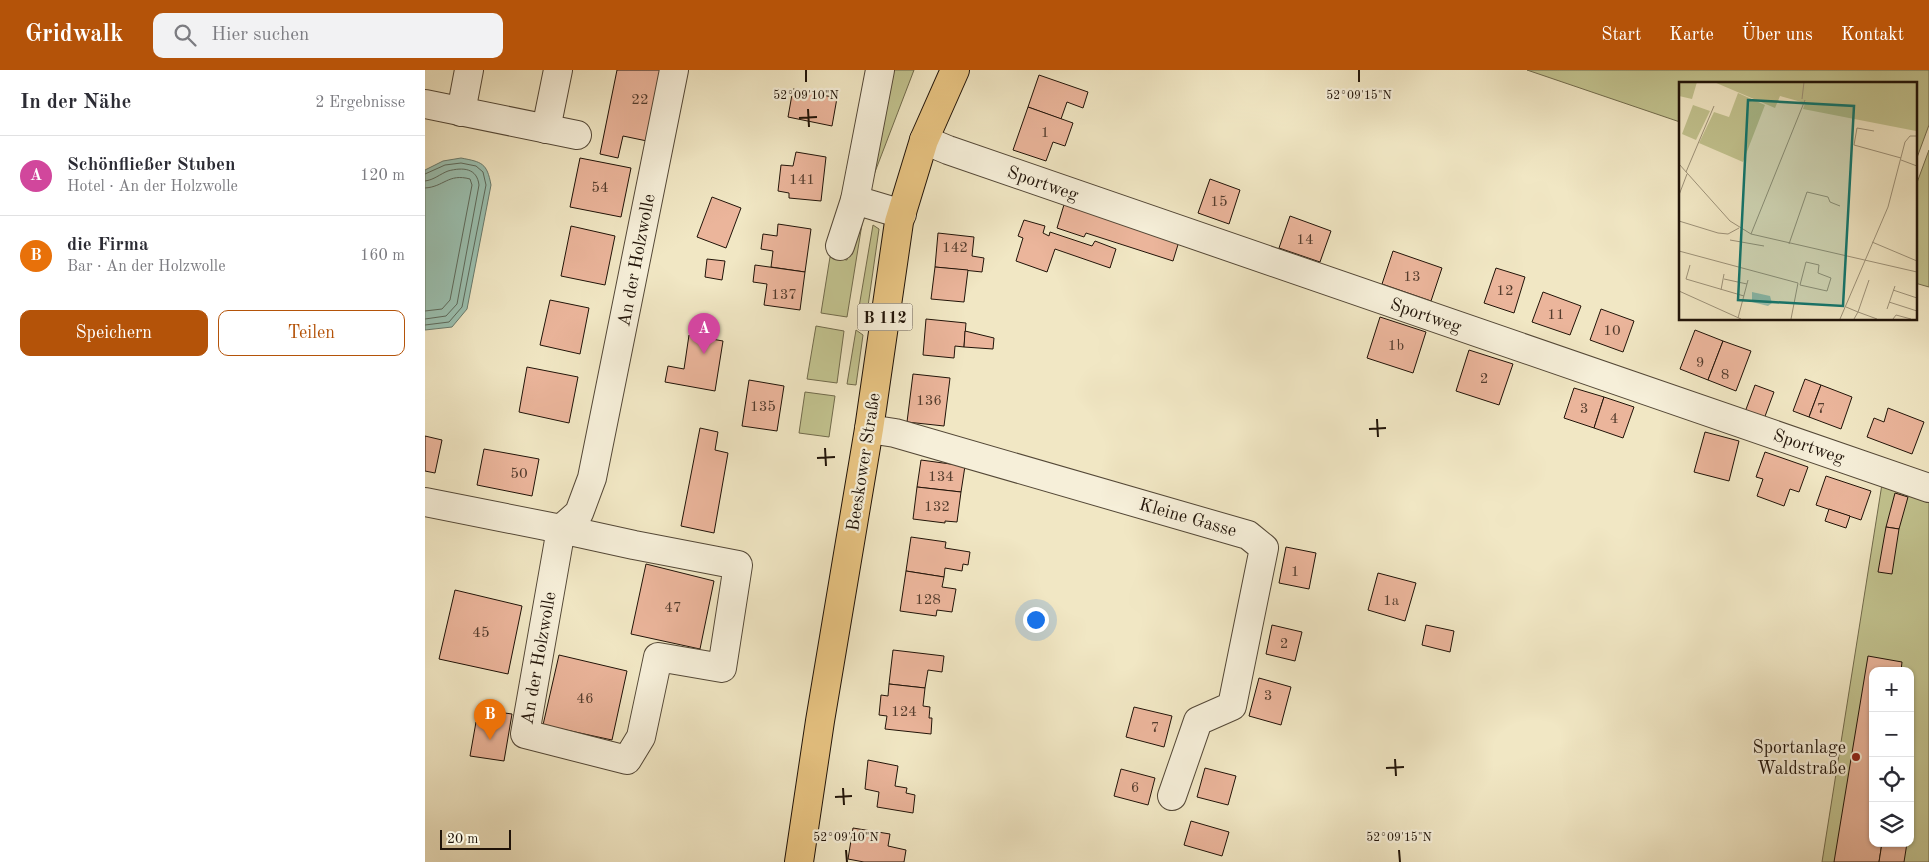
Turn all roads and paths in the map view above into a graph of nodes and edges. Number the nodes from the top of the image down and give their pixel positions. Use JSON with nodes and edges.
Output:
{"nodes":[{"id":1,"x":469,"y":70,"type":"edge"},
{"id":2,"x":558,"y":70,"type":"edge"},
{"id":3,"x":675,"y":70,"type":"edge"},
{"id":4,"x":880,"y":70,"type":"edge"},
{"id":5,"x":955,"y":70,"type":"edge"},
{"id":6,"x":425,"y":104,"type":"edge"},
{"id":7,"x":461,"y":112,"type":"junction"},
{"id":8,"x":546,"y":129,"type":"junction"},
{"id":9,"x":577,"y":135,"type":"dead end"},
{"id":10,"x":924,"y":140,"type":"junction"},
{"id":11,"x":855,"y":200,"type":"junction"},
{"id":12,"x":902,"y":214,"type":"junction"},
{"id":13,"x":840,"y":246,"type":"dead end"},
{"id":14,"x":869,"y":429,"type":"junction"},
{"id":15,"x":1929,"y":488,"type":"edge"},
{"id":16,"x":425,"y":502,"type":"edge"},
{"id":17,"x":561,"y":529,"type":"junction"},
{"id":18,"x":1172,"y":796,"type":"dead end"},
{"id":19,"x":799,"y":862,"type":"edge"}],
"edges":[{"from":1,"to":7,"type":"street"},
{"from":2,"to":8,"type":"street"},
{"from":3,"to":17,"type":"street","name":"An der Holzwolle"},
{"from":4,"to":11,"type":"street"},
{"from":5,"to":10,"type":"main road","name":"Beeskower Straße","number":"B 112"},
{"from":6,"to":7,"type":"street"},
{"from":7,"to":8,"type":"street"},
{"from":8,"to":9,"type":"street"},
{"from":10,"to":12,"type":"main road","name":"Beeskower Straße","number":"B 112"},
{"from":10,"to":15,"type":"street","name":"Sportweg"},
{"from":11,"to":12,"type":"street"},
{"from":11,"to":13,"type":"street"},
{"from":12,"to":14,"type":"main road","name":"Beeskower Straße","number":"B 112"},
{"from":14,"to":18,"type":"street","name":"Kleine Gasse"},
{"from":14,"to":19,"type":"main road","name":"Beeskower Straße","number":"B 112"},
{"from":16,"to":17,"type":"street","name":"An der Holzwolle"},
{"from":17,"to":17,"type":"street","name":"An der Holzwolle"}]}
